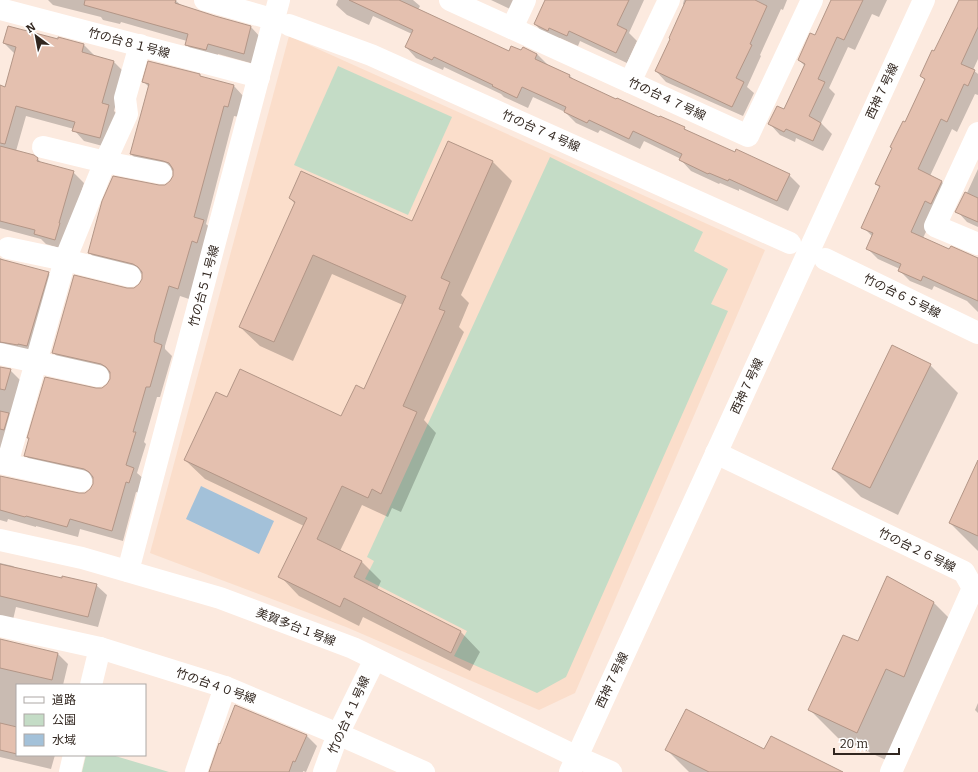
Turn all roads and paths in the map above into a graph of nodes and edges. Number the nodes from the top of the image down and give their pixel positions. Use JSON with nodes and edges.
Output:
{"nodes":[{"id":1,"x":204,"y":0,"type":"edge"},
{"id":2,"x":280,"y":0,"type":"edge"},
{"id":3,"x":450,"y":0,"type":"edge"},
{"id":4,"x":525,"y":0,"type":"edge"},
{"id":5,"x":669,"y":0,"type":"edge"},
{"id":6,"x":812,"y":0,"type":"edge"},
{"id":7,"x":924,"y":0,"type":"edge"},
{"id":8,"x":0,"y":9,"type":"edge"},
{"id":9,"x":265,"y":17,"type":"dead end"},
{"id":10,"x":289,"y":25,"type":"dead end"},
{"id":11,"x":512,"y":28,"type":"junction"},
{"id":12,"x":140,"y":45,"type":"junction"},
{"id":13,"x":259,"y":77,"type":"junction"},
{"id":14,"x":630,"y":82,"type":"junction"},
{"id":15,"x":978,"y":133,"type":"edge"},
{"id":16,"x":43,"y":147,"type":"dead end"},
{"id":17,"x":105,"y":162,"type":"junction"},
{"id":18,"x":161,"y":173,"type":"dead end"},
{"id":19,"x":790,"y":243,"type":"dead end"},
{"id":20,"x":978,"y":244,"type":"edge"},
{"id":21,"x":8,"y":248,"type":"dead end"},
{"id":22,"x":825,"y":259,"type":"dead end"},
{"id":23,"x":65,"y":260,"type":"junction"},
{"id":24,"x":130,"y":276,"type":"dead end"},
{"id":25,"x":978,"y":333,"type":"edge"},
{"id":26,"x":0,"y":354,"type":"edge"},
{"id":27,"x":36,"y":362,"type":"junction"},
{"id":28,"x":98,"y":376,"type":"dead end"},
{"id":29,"x":716,"y":453,"type":"junction"},
{"id":30,"x":3,"y":463,"type":"edge"},
{"id":31,"x":80,"y":481,"type":"dead end"},
{"id":32,"x":0,"y":540,"type":"edge"},
{"id":33,"x":128,"y":571,"type":"junction"},
{"id":34,"x":0,"y":626,"type":"edge"},
{"id":35,"x":100,"y":648,"type":"junction"},
{"id":36,"x":375,"y":659,"type":"junction"},
{"id":37,"x":91,"y":684,"type":"edge"},
{"id":38,"x":225,"y":687,"type":"junction"},
{"id":39,"x":338,"y":734,"type":"junction"},
{"id":40,"x":74,"y":756,"type":"edge"},
{"id":41,"x":573,"y":764,"type":"edge"},
{"id":42,"x":70,"y":772,"type":"edge"},
{"id":43,"x":196,"y":772,"type":"edge"},
{"id":44,"x":324,"y":772,"type":"edge"},
{"id":45,"x":424,"y":772,"type":"edge"},
{"id":46,"x":611,"y":772,"type":"edge"},
{"id":47,"x":891,"y":772,"type":"edge"}],
"edges":[{"from":1,"to":9,"type":"street"},
{"from":2,"to":13,"type":"street","name":"竹の台５１号線"},
{"from":3,"to":11,"type":"street","name":"竹の台４７号線"},
{"from":4,"to":11,"type":"street"},
{"from":5,"to":14,"type":"street"},
{"from":6,"to":14,"type":"street","name":"竹の台４７号線"},
{"from":7,"to":29,"type":"street","name":"西神７号線"},
{"from":8,"to":12,"type":"street","name":"竹の台８１号線"},
{"from":10,"to":19,"type":"street","name":"竹の台７４号線"},
{"from":11,"to":14,"type":"street","name":"竹の台４７号線"},
{"from":12,"to":13,"type":"street","name":"竹の台８１号線"},
{"from":12,"to":17,"type":"street"},
{"from":13,"to":33,"type":"street","name":"竹の台５１号線"},
{"from":15,"to":20,"type":"street"},
{"from":16,"to":17,"type":"street"},
{"from":17,"to":18,"type":"street"},
{"from":17,"to":23,"type":"street"},
{"from":21,"to":23,"type":"street"},
{"from":22,"to":25,"type":"street","name":"竹の台６５号線"},
{"from":23,"to":24,"type":"street"},
{"from":23,"to":27,"type":"street"},
{"from":26,"to":27,"type":"street"},
{"from":27,"to":28,"type":"street"},
{"from":27,"to":30,"type":"street"},
{"from":29,"to":41,"type":"street","name":"西神７号線"},
{"from":29,"to":47,"type":"street","name":"竹の台２６号線"},
{"from":30,"to":31,"type":"street"},
{"from":32,"to":33,"type":"street","name":"美賀多台１号線"},
{"from":33,"to":36,"type":"street","name":"美賀多台１号線"},
{"from":34,"to":35,"type":"street","name":"竹の台４０号線"},
{"from":35,"to":37,"type":"street"},
{"from":35,"to":38,"type":"street","name":"竹の台４０号線"},
{"from":36,"to":39,"type":"street","name":"竹の台４１号線"},
{"from":36,"to":41,"type":"street","name":"美賀多台１号線"},
{"from":38,"to":39,"type":"street","name":"竹の台４０号線"},
{"from":38,"to":43,"type":"street"},
{"from":39,"to":44,"type":"street","name":"竹の台４１号線"},
{"from":39,"to":45,"type":"street","name":"竹の台４０号線"},
{"from":40,"to":42,"type":"street"},
{"from":41,"to":46,"type":"street","name":"美賀多台１号線"}]}
